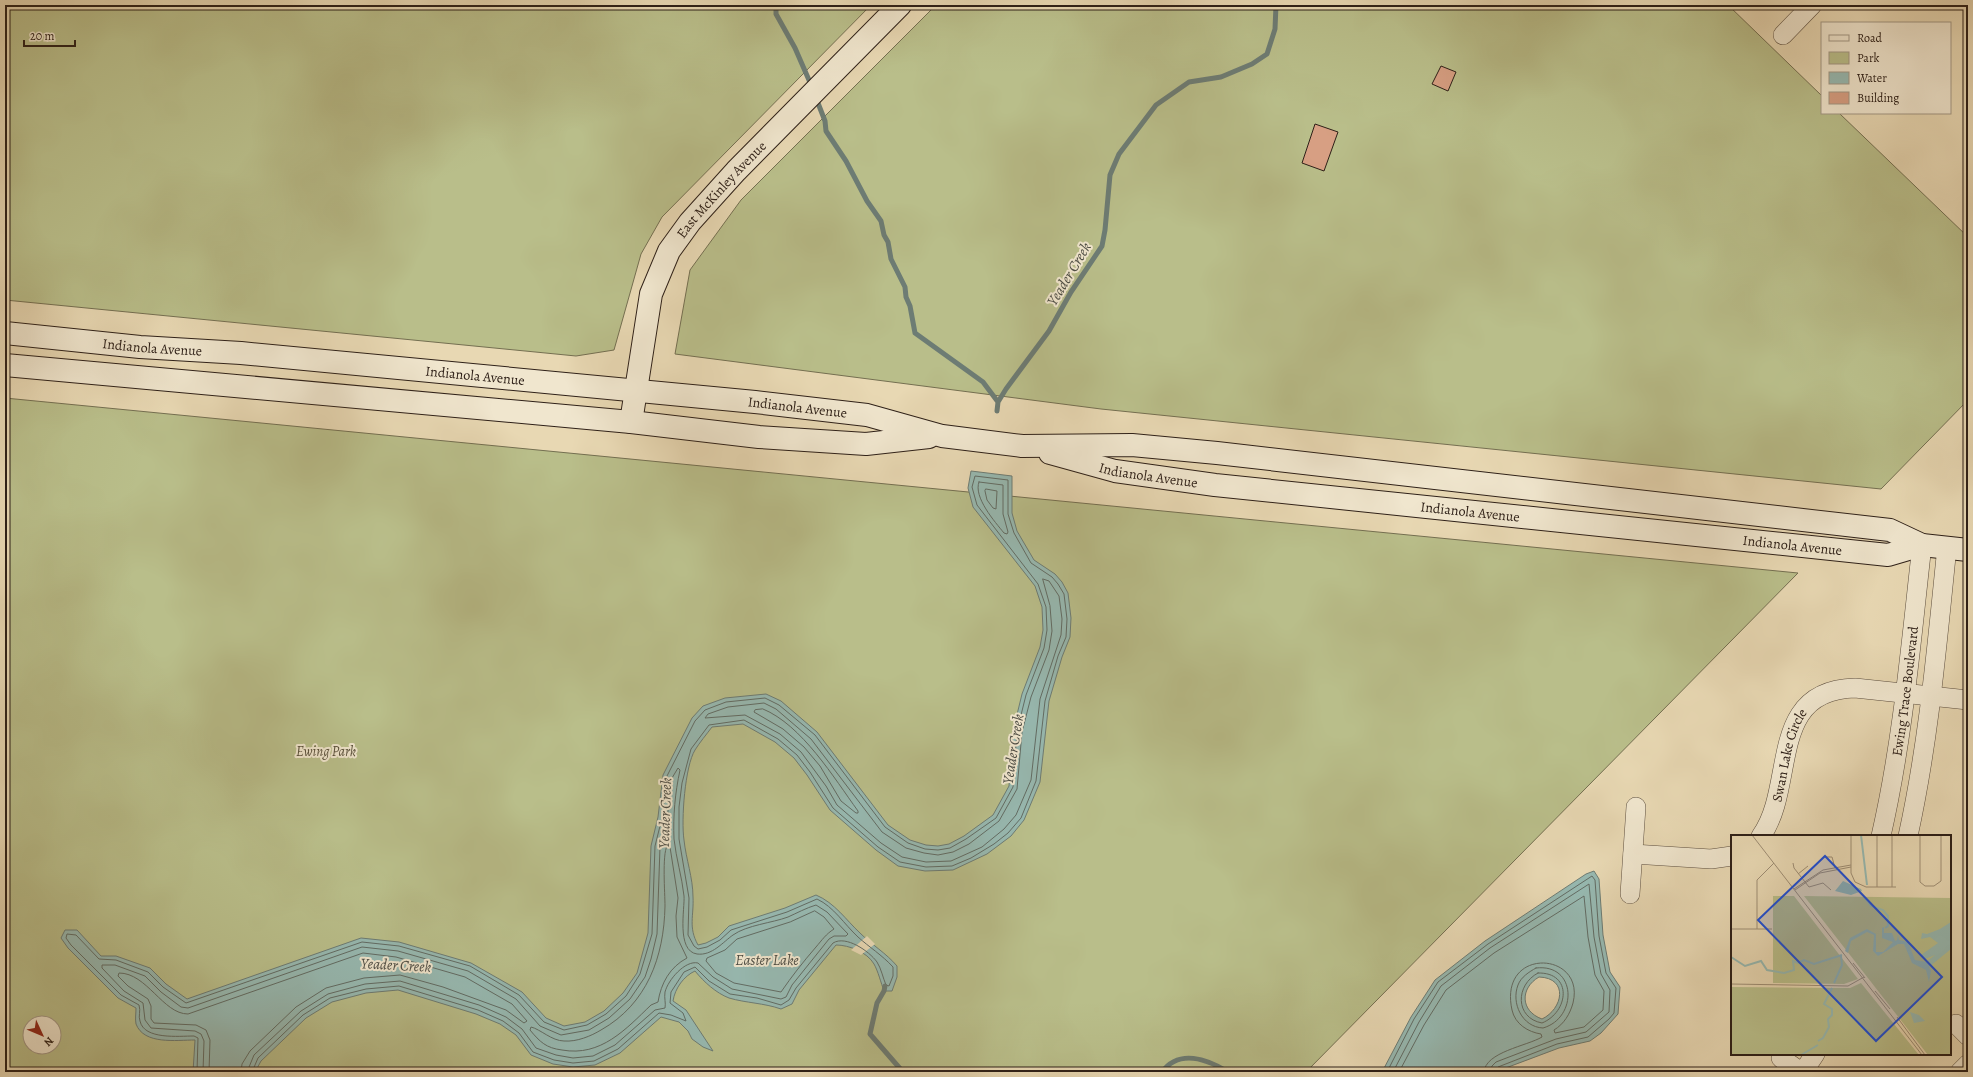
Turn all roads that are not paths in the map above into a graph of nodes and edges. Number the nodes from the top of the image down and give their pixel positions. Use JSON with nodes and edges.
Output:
{"nodes":[{"id":1,"x":900,"y":5,"type":"edge"},
{"id":2,"x":1812,"y":5,"type":"edge"},
{"id":3,"x":1783,"y":35,"type":"dead end"},
{"id":4,"x":5,"y":333,"type":"edge"},
{"id":5,"x":5,"y":366,"type":"edge"},
{"id":6,"x":635,"y":391,"type":"junction"},
{"id":7,"x":631,"y":422,"type":"junction"},
{"id":8,"x":942,"y":436,"type":"junction"},
{"id":9,"x":1022,"y":446,"type":"junction"},
{"id":10,"x":1922,"y":545,"type":"junction"},
{"id":11,"x":1958,"y":548,"type":"edge"},
{"id":12,"x":1906,"y":693,"type":"junction"},
{"id":13,"x":1931,"y":696,"type":"junction"},
{"id":14,"x":1968,"y":700,"type":"edge"},
{"id":15,"x":1636,"y":807,"type":"dead end"},
{"id":16,"x":1761,"y":835,"type":"edge"},
{"id":17,"x":1881,"y":835,"type":"edge"},
{"id":18,"x":1908,"y":835,"type":"edge"},
{"id":19,"x":1633,"y":854,"type":"junction"},
{"id":20,"x":1731,"y":856,"type":"edge"},
{"id":21,"x":1630,"y":894,"type":"dead end"},
{"id":22,"x":1814,"y":1055,"type":"edge"},
{"id":23,"x":1779,"y":1061,"type":"edge"},
{"id":24,"x":1968,"y":1064,"type":"edge"},
{"id":25,"x":1802,"y":1072,"type":"edge"},
{"id":26,"x":1960,"y":1072,"type":"edge"}],
"edges":[{"from":1,"to":6,"type":"main road","name":"East McKinley Avenue"},
{"from":2,"to":3,"type":"street"},
{"from":4,"to":6,"type":"main road","name":"Indianola Avenue"},
{"from":5,"to":7,"type":"main road","name":"Indianola Avenue"},
{"from":6,"to":7,"type":"main road","name":"East McKinley Avenue"},
{"from":6,"to":8,"type":"main road","name":"Indianola Avenue"},
{"from":7,"to":8,"type":"main road","name":"Indianola Avenue"},
{"from":8,"to":9,"type":"main road","name":"Indianola Avenue"},
{"from":9,"to":10,"type":"main road","name":"Indianola Avenue"},
{"from":9,"to":10,"type":"main road","name":"Indianola Avenue"},
{"from":10,"to":11,"type":"main road","name":"Indianola Avenue"},
{"from":10,"to":12,"type":"street","name":"Ewing Trace Boulevard"},
{"from":11,"to":13,"type":"street","name":"Ewing Trace Boulevard"},
{"from":12,"to":13,"type":"street","name":"Swan Lake Circle"},
{"from":12,"to":16,"type":"street","name":"Swan Lake Circle"},
{"from":12,"to":17,"type":"street","name":"Ewing Trace Boulevard"},
{"from":13,"to":14,"type":"street","name":"Swan Lake Circle"},
{"from":13,"to":18,"type":"street","name":"Ewing Trace Boulevard"},
{"from":15,"to":19,"type":"street"},
{"from":19,"to":20,"type":"street"},
{"from":19,"to":21,"type":"street"},
{"from":22,"to":25,"type":"street"},
{"from":23,"to":25,"type":"street"},
{"from":24,"to":26,"type":"street"}]}
